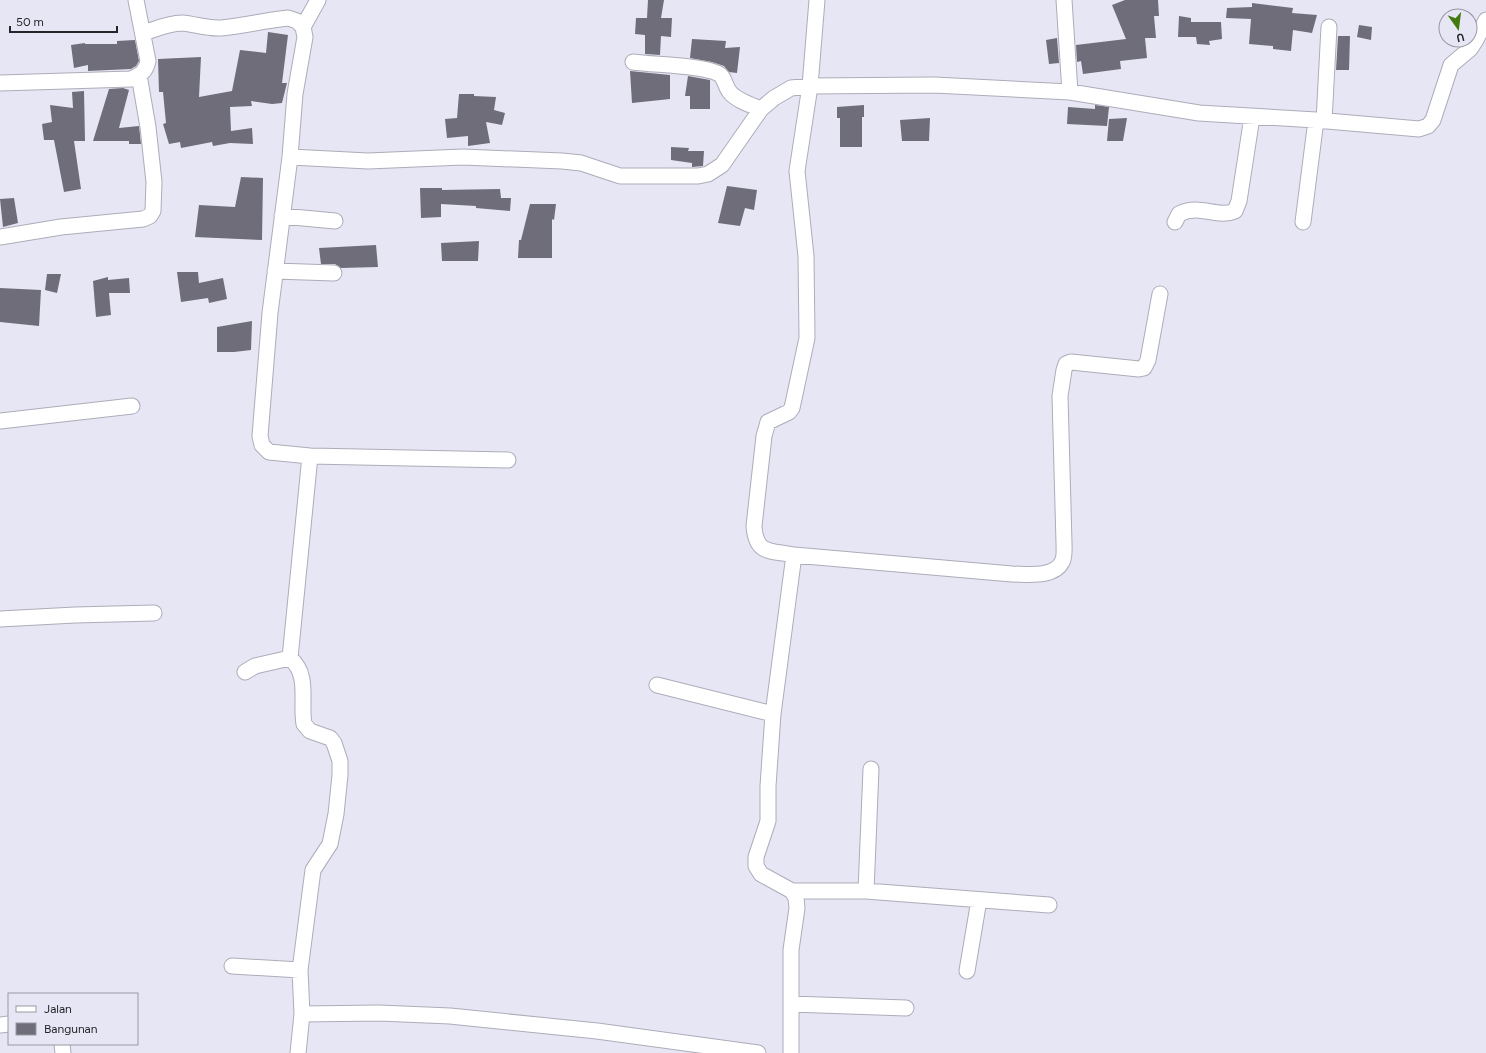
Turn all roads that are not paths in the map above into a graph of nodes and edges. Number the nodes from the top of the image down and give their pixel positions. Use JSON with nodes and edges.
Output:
{"nodes":[{"id":1,"x":136,"y":0,"type":"edge"},
{"id":2,"x":318,"y":0,"type":"edge"},
{"id":3,"x":817,"y":0,"type":"edge"},
{"id":4,"x":1064,"y":0,"type":"edge"},
{"id":5,"x":1486,"y":20,"type":"edge"},
{"id":6,"x":303,"y":27,"type":"junction"},
{"id":7,"x":1329,"y":27,"type":"dead end"},
{"id":8,"x":144,"y":33,"type":"junction"},
{"id":9,"x":633,"y":62,"type":"dead end"},
{"id":10,"x":139,"y":76,"type":"junction"},
{"id":11,"x":0,"y":83,"type":"edge"},
{"id":12,"x":810,"y":86,"type":"junction"},
{"id":13,"x":1070,"y":92,"type":"junction"},
{"id":14,"x":761,"y":109,"type":"junction"},
{"id":15,"x":1252,"y":117,"type":"junction"},
{"id":16,"x":1320,"y":121,"type":"junction"},
{"id":17,"x":290,"y":157,"type":"junction"},
{"id":18,"x":282,"y":216,"type":"junction"},
{"id":19,"x":335,"y":221,"type":"dead end"},
{"id":20,"x":1175,"y":222,"type":"dead end"},
{"id":21,"x":1303,"y":222,"type":"dead end"},
{"id":22,"x":0,"y":237,"type":"edge"},
{"id":23,"x":275,"y":271,"type":"junction"},
{"id":24,"x":334,"y":273,"type":"dead end"},
{"id":25,"x":1160,"y":294,"type":"dead end"},
{"id":26,"x":132,"y":406,"type":"dead end"},
{"id":27,"x":0,"y":421,"type":"edge"},
{"id":28,"x":310,"y":456,"type":"junction"},
{"id":29,"x":508,"y":460,"type":"dead end"},
{"id":30,"x":794,"y":555,"type":"junction"},
{"id":31,"x":154,"y":613,"type":"dead end"},
{"id":32,"x":0,"y":619,"type":"edge"},
{"id":33,"x":290,"y":658,"type":"junction"},
{"id":34,"x":245,"y":672,"type":"dead end"},
{"id":35,"x":657,"y":685,"type":"dead end"},
{"id":36,"x":773,"y":714,"type":"junction"},
{"id":37,"x":871,"y":769,"type":"dead end"},
{"id":38,"x":792,"y":891,"type":"junction"},
{"id":39,"x":866,"y":891,"type":"junction"},
{"id":40,"x":979,"y":900,"type":"junction"},
{"id":41,"x":1049,"y":905,"type":"dead end"},
{"id":42,"x":232,"y":966,"type":"dead end"},
{"id":43,"x":300,"y":970,"type":"junction"},
{"id":44,"x":967,"y":971,"type":"dead end"},
{"id":45,"x":791,"y":1004,"type":"junction"},
{"id":46,"x":906,"y":1008,"type":"dead end"},
{"id":47,"x":302,"y":1014,"type":"junction"},
{"id":48,"x":298,"y":1053,"type":"edge"},
{"id":49,"x":758,"y":1053,"type":"edge"},
{"id":50,"x":791,"y":1053,"type":"edge"}],
"edges":[{"from":1,"to":8,"type":"street"},
{"from":2,"to":6,"type":"street"},
{"from":3,"to":12,"type":"street"},
{"from":4,"to":13,"type":"street"},
{"from":5,"to":16,"type":"street"},
{"from":6,"to":8,"type":"street"},
{"from":6,"to":17,"type":"street"},
{"from":7,"to":16,"type":"street"},
{"from":8,"to":10,"type":"street"},
{"from":9,"to":14,"type":"street"},
{"from":10,"to":11,"type":"street"},
{"from":10,"to":22,"type":"street"},
{"from":12,"to":13,"type":"street"},
{"from":12,"to":14,"type":"street"},
{"from":12,"to":30,"type":"street"},
{"from":13,"to":15,"type":"street"},
{"from":14,"to":17,"type":"street"},
{"from":15,"to":16,"type":"street"},
{"from":15,"to":20,"type":"street"},
{"from":16,"to":21,"type":"street"},
{"from":17,"to":18,"type":"street"},
{"from":18,"to":19,"type":"street"},
{"from":18,"to":23,"type":"street"},
{"from":23,"to":24,"type":"street"},
{"from":23,"to":28,"type":"street"},
{"from":25,"to":30,"type":"street"},
{"from":26,"to":27,"type":"street"},
{"from":28,"to":29,"type":"street"},
{"from":28,"to":33,"type":"street"},
{"from":30,"to":36,"type":"street"},
{"from":31,"to":32,"type":"street"},
{"from":33,"to":34,"type":"street"},
{"from":33,"to":43,"type":"street"},
{"from":35,"to":36,"type":"street"},
{"from":36,"to":38,"type":"street"},
{"from":37,"to":39,"type":"street"},
{"from":38,"to":39,"type":"street"},
{"from":38,"to":45,"type":"street"},
{"from":39,"to":40,"type":"street"},
{"from":40,"to":41,"type":"street"},
{"from":40,"to":44,"type":"street"},
{"from":42,"to":43,"type":"street"},
{"from":43,"to":47,"type":"street"},
{"from":45,"to":46,"type":"street"},
{"from":45,"to":50,"type":"street"},
{"from":47,"to":48,"type":"street"},
{"from":47,"to":49,"type":"street"}]}
